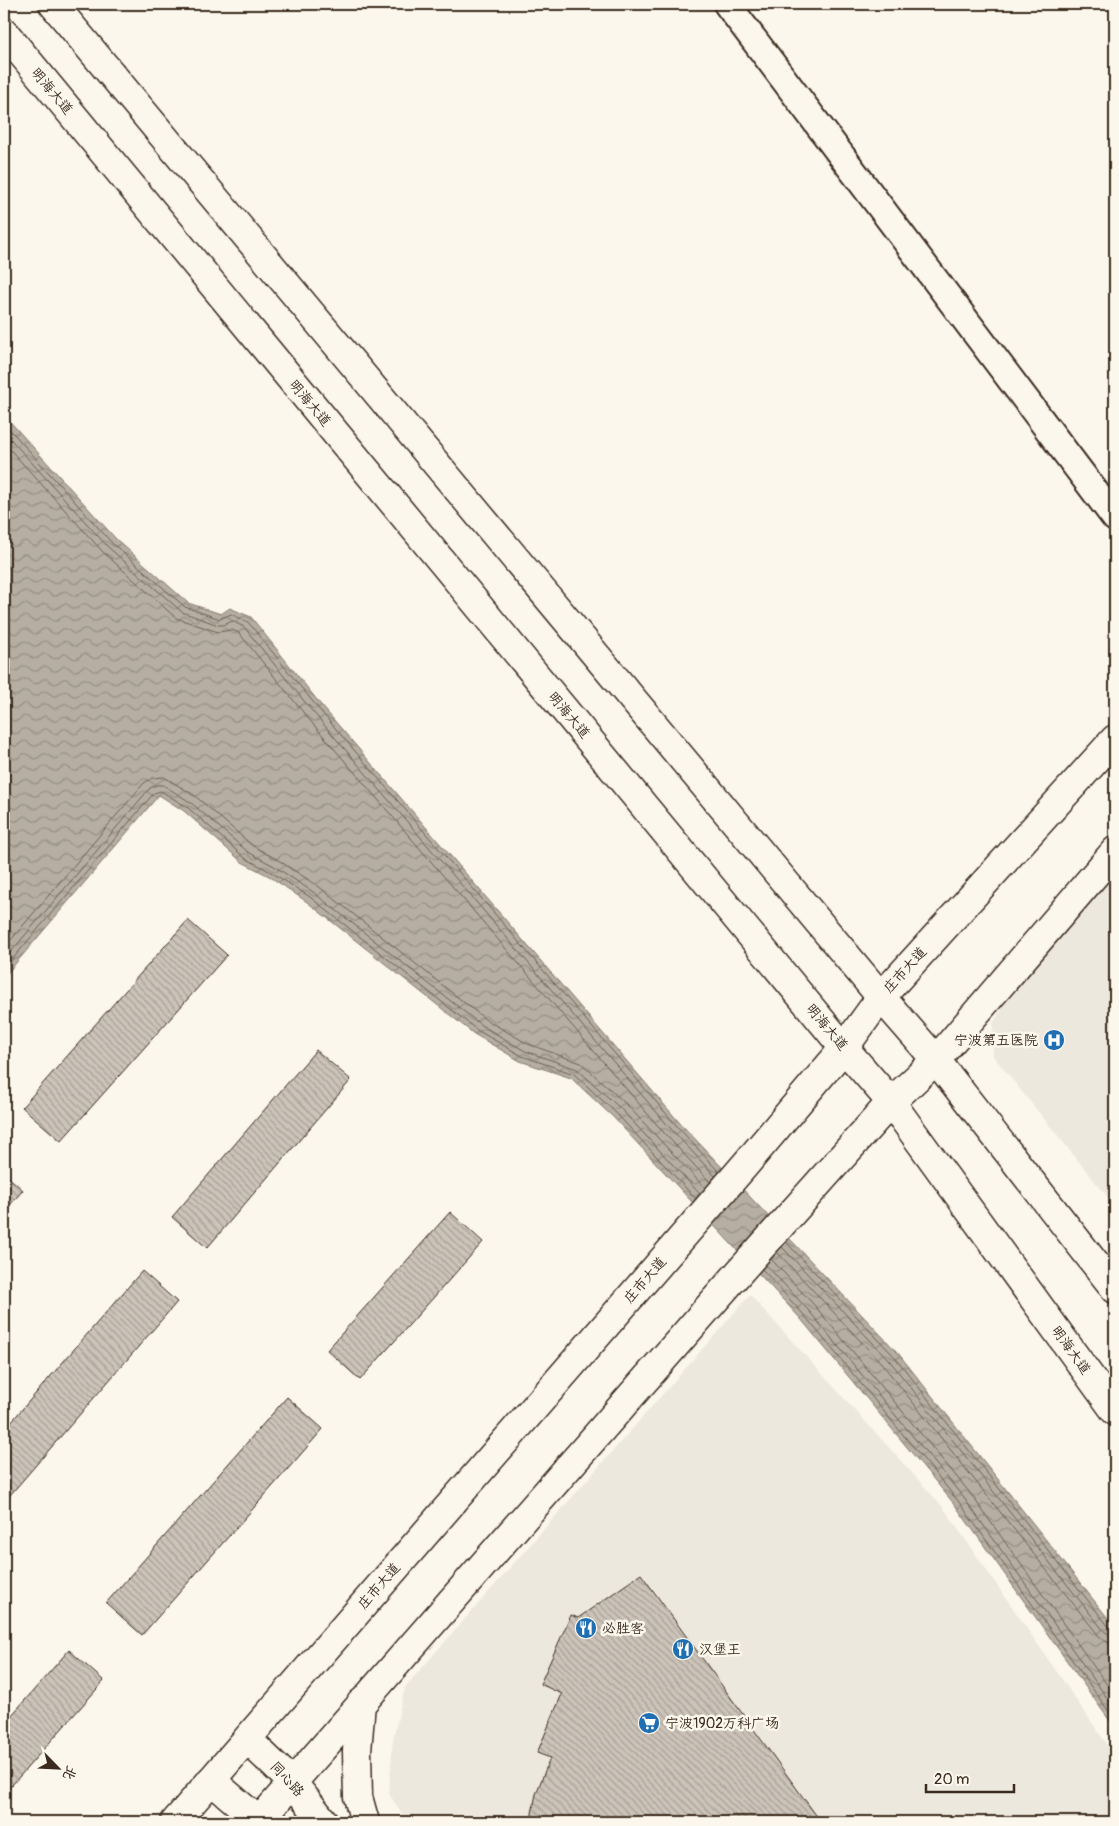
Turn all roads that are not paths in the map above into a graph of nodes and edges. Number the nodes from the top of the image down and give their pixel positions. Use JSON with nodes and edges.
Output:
{"nodes":[{"id":1,"x":52,"y":4,"type":"edge"},
{"id":2,"x":727,"y":4,"type":"edge"},
{"id":3,"x":4,"y":32,"type":"edge"},
{"id":4,"x":1115,"y":518,"type":"edge"},
{"id":5,"x":1115,"y":740,"type":"edge"},
{"id":6,"x":1115,"y":851,"type":"edge"},
{"id":7,"x":881,"y":997,"type":"junction"},
{"id":8,"x":844,"y":1048,"type":"junction"},
{"id":9,"x":936,"y":1060,"type":"junction"},
{"id":10,"x":891,"y":1102,"type":"junction"},
{"id":11,"x":1115,"y":1289,"type":"edge"},
{"id":12,"x":1115,"y":1411,"type":"edge"},
{"id":13,"x":361,"y":1703,"type":"junction"},
{"id":14,"x":247,"y":1738,"type":"junction"},
{"id":15,"x":212,"y":1780,"type":"junction"},
{"id":16,"x":292,"y":1782,"type":"junction"},
{"id":17,"x":175,"y":1822,"type":"edge"},
{"id":18,"x":259,"y":1822,"type":"edge"},
{"id":19,"x":324,"y":1822,"type":"edge"},
{"id":20,"x":365,"y":1822,"type":"edge"}],
"edges":[{"from":1,"to":7,"type":"main road"},
{"from":2,"to":4,"type":"street"},
{"from":3,"to":8,"type":"main road","name":"明海大道"},
{"from":5,"to":7,"type":"main road","name":"庄市大道"},
{"from":6,"to":9,"type":"main road"},
{"from":7,"to":8,"type":"main road","name":"庄市大道"},
{"from":7,"to":9,"type":"main road"},
{"from":8,"to":10,"type":"main road","name":"明海大道"},
{"from":8,"to":14,"type":"main road","name":"庄市大道"},
{"from":9,"to":10,"type":"main road"},
{"from":9,"to":11,"type":"main road"},
{"from":10,"to":12,"type":"main road","name":"明海大道"},
{"from":10,"to":13,"type":"main road"},
{"from":13,"to":16,"type":"main road"},
{"from":13,"to":20,"type":"main road"},
{"from":14,"to":15,"type":"main road","name":"庄市大道"},
{"from":14,"to":16,"type":"main road","name":"同心路"},
{"from":15,"to":17,"type":"main road","name":"庄市大道"},
{"from":15,"to":18,"type":"main road"},
{"from":16,"to":18,"type":"main road"},
{"from":16,"to":19,"type":"main road","name":"同心路"}]}
